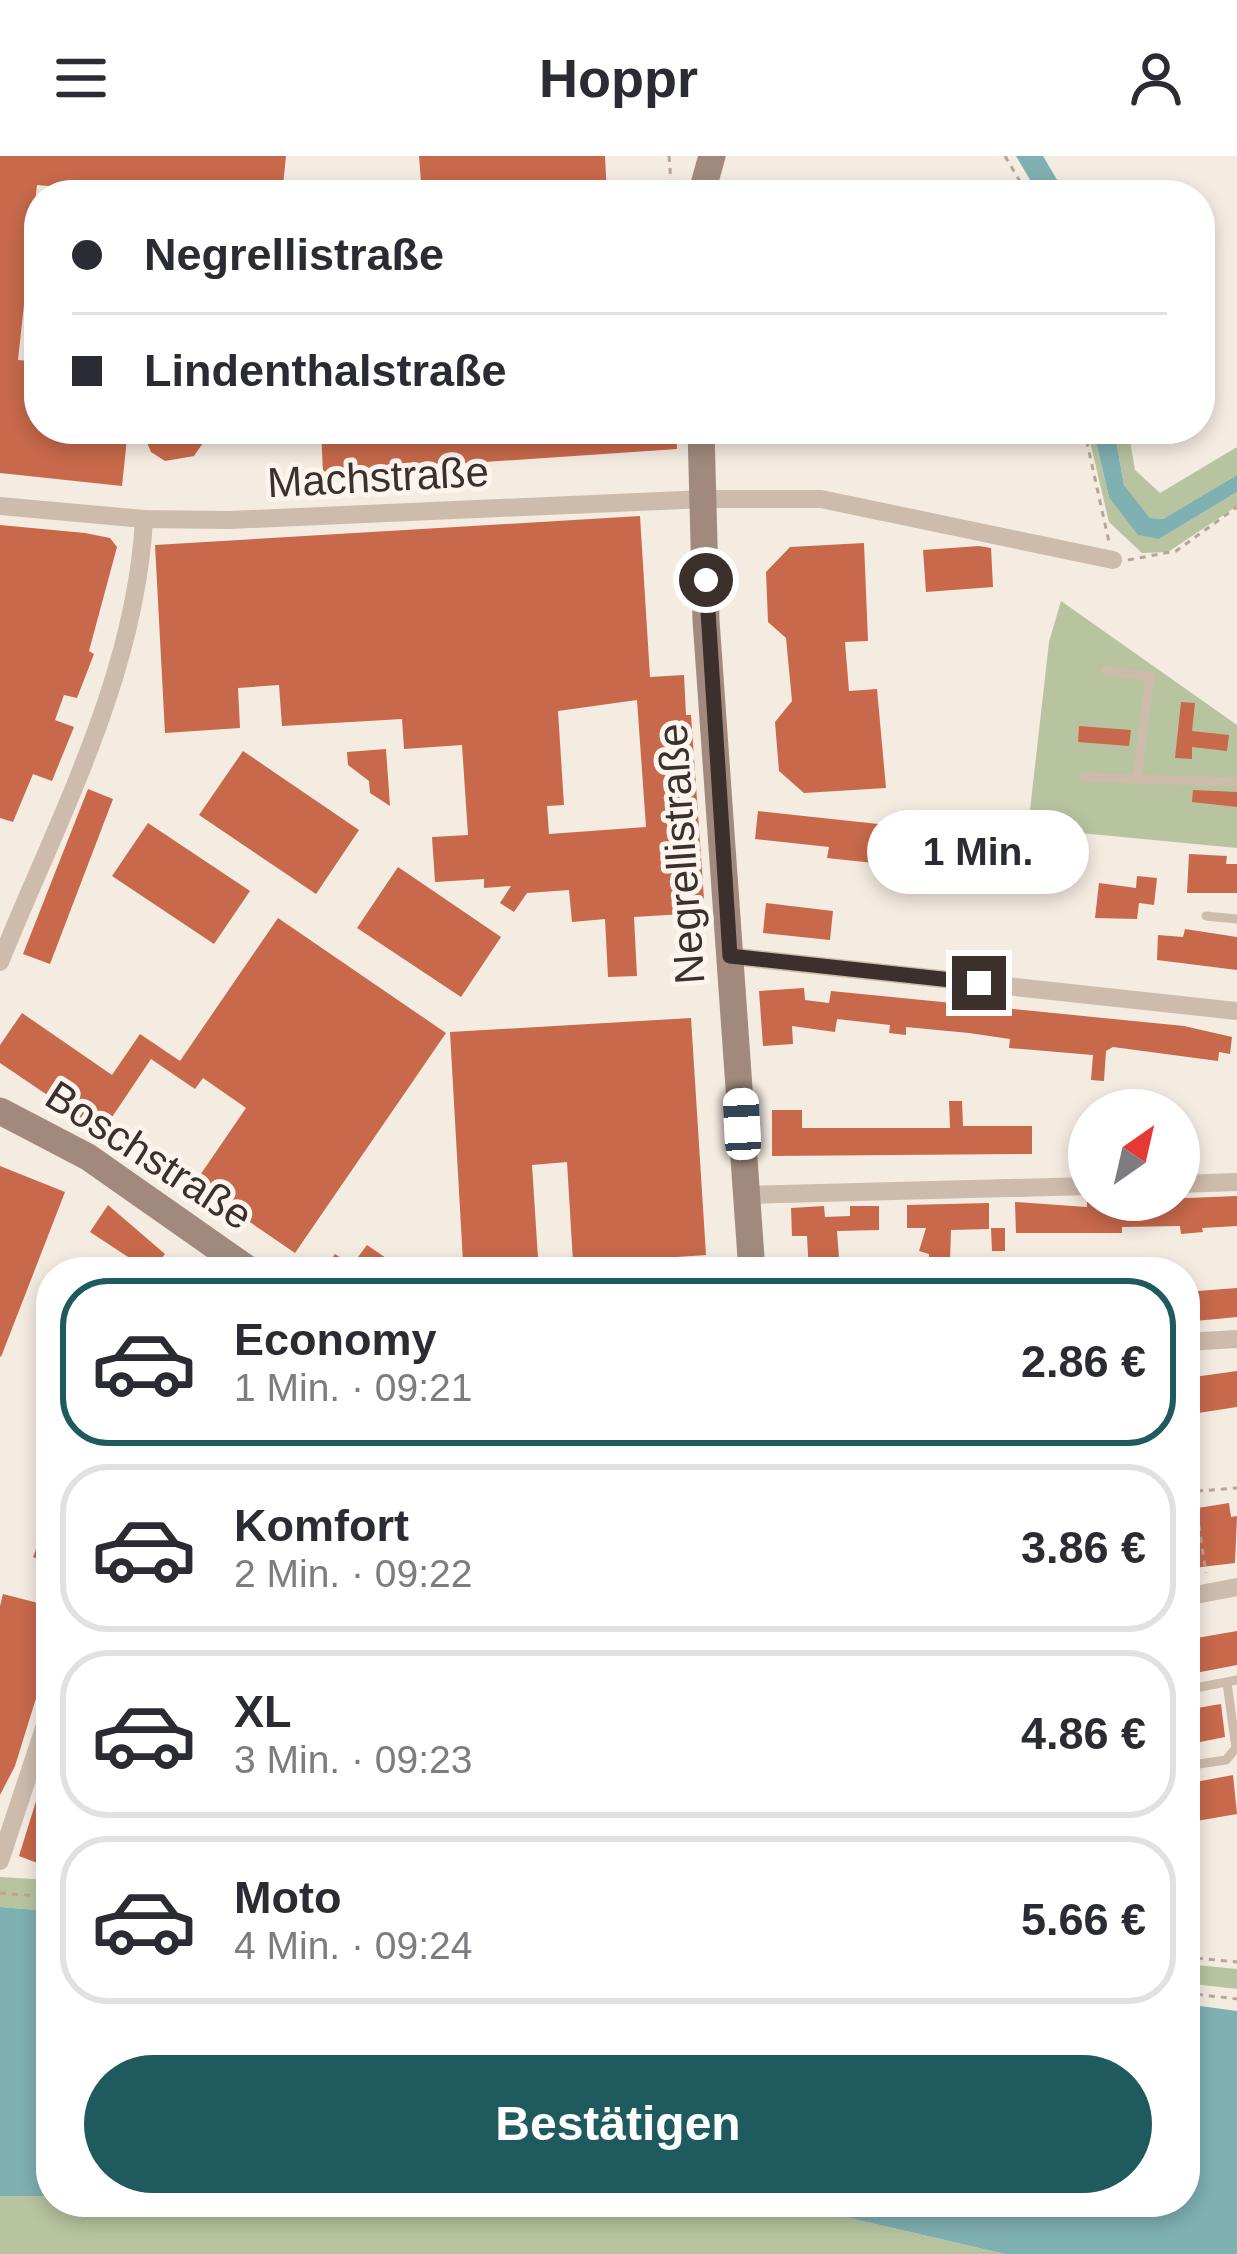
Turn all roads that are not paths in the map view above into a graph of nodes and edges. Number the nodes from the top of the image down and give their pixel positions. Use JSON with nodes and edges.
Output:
{"nodes":[{"id":1,"x":702,"y":444,"type":"edge"},
{"id":2,"x":705,"y":499,"type":"junction"},
{"id":3,"x":0,"y":506,"type":"edge"},
{"id":4,"x":144,"y":519,"type":"junction"},
{"id":5,"x":1113,"y":560,"type":"road end"},
{"id":6,"x":1106,"y":671,"type":"dead end"},
{"id":7,"x":1084,"y":777,"type":"dead end"},
{"id":8,"x":1137,"y":779,"type":"junction"},
{"id":9,"x":1237,"y":782,"type":"edge"},
{"id":10,"x":1206,"y":916,"type":"dead end"},
{"id":11,"x":1237,"y":919,"type":"edge"},
{"id":12,"x":730,"y":956,"type":"junction"},
{"id":13,"x":0,"y":962,"type":"edge"},
{"id":14,"x":1237,"y":1011,"type":"edge"},
{"id":15,"x":0,"y":1112,"type":"edge"},
{"id":16,"x":1237,"y":1183,"type":"edge"},
{"id":17,"x":1200,"y":1184,"type":"edge"},
{"id":18,"x":1068,"y":1187,"type":"edge"},
{"id":19,"x":746,"y":1195,"type":"junction"},
{"id":20,"x":222,"y":1257,"type":"edge"},
{"id":21,"x":751,"y":1257,"type":"edge"},
{"id":22,"x":1237,"y":1339,"type":"edge"},
{"id":23,"x":1200,"y":1341,"type":"edge"},
{"id":24,"x":1237,"y":1587,"type":"edge"},
{"id":25,"x":1200,"y":1594,"type":"edge"},
{"id":26,"x":1232,"y":1682,"type":"edge"},
{"id":27,"x":1200,"y":1687,"type":"edge"},
{"id":28,"x":36,"y":1752,"type":"edge"},
{"id":29,"x":1200,"y":1762,"type":"edge"},
{"id":30,"x":0,"y":1861,"type":"edge"}],
"edges":[{"from":1,"to":2,"type":"main road","name":"Negrellistraße"},
{"from":2,"to":4,"type":"street","name":"Machstraße"},
{"from":2,"to":5,"type":"street","name":"Machstraße"},
{"from":2,"to":12,"type":"main road","name":"Negrellistraße"},
{"from":3,"to":4,"type":"street","name":"Machstraße"},
{"from":4,"to":13,"type":"street"},
{"from":6,"to":8,"type":"lane"},
{"from":7,"to":8,"type":"lane"},
{"from":8,"to":9,"type":"lane"},
{"from":10,"to":11,"type":"lane"},
{"from":12,"to":14,"type":"street"},
{"from":12,"to":19,"type":"main road","name":"Negrellistraße"},
{"from":15,"to":20,"type":"main road","name":"Boschstraße"},
{"from":16,"to":17,"type":"street"},
{"from":18,"to":19,"type":"street"},
{"from":19,"to":21,"type":"main road","name":"Negrellistraße"},
{"from":22,"to":23,"type":"street"},
{"from":24,"to":25,"type":"street"},
{"from":26,"to":27,"type":"lane"},
{"from":26,"to":29,"type":"lane"},
{"from":28,"to":30,"type":"street"}]}
